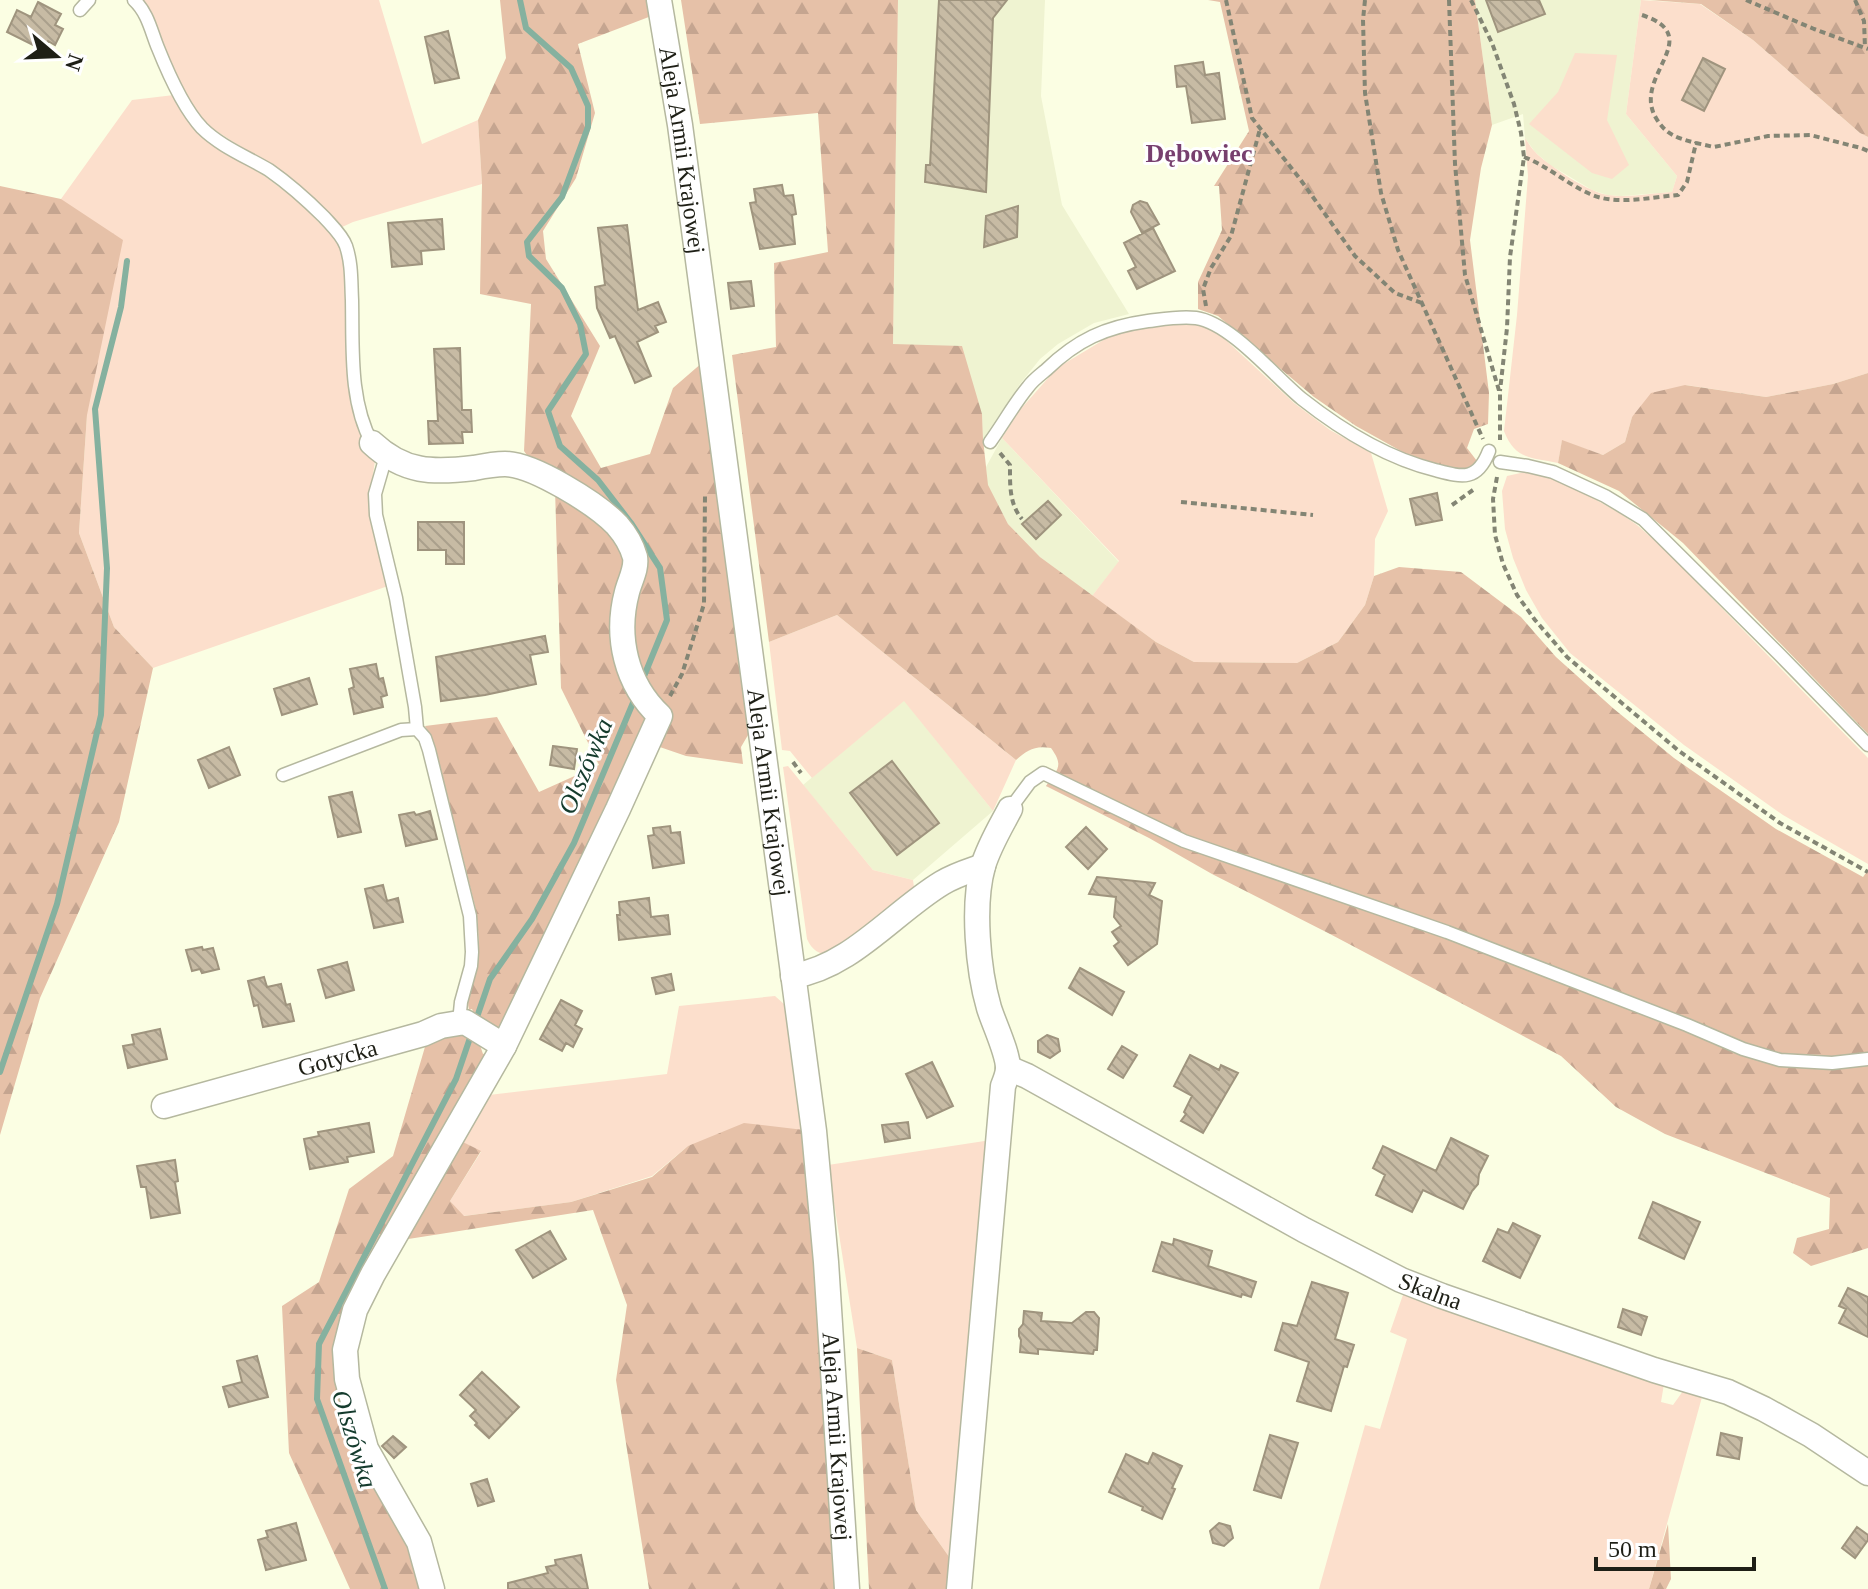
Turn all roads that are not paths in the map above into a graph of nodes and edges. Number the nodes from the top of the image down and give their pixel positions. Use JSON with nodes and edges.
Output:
{"nodes":[{"id":1,"x":134,"y":0,"type":"edge"},
{"id":2,"x":659,"y":0,"type":"edge"},
{"id":3,"x":990,"y":442,"type":"road end"},
{"id":4,"x":379,"y":449,"type":"junction"},
{"id":5,"x":1489,"y":451,"type":"road end"},
{"id":6,"x":1500,"y":462,"type":"road end"},
{"id":7,"x":417,"y":729,"type":"junction"},
{"id":8,"x":1868,"y":745,"type":"edge"},
{"id":9,"x":283,"y":775,"type":"dead end"},
{"id":10,"x":1010,"y":809,"type":"joint"},
{"id":11,"x":983,"y":866,"type":"junction"},
{"id":12,"x":793,"y":976,"type":"junction"},
{"id":13,"x":465,"y":1022,"type":"junction"},
{"id":14,"x":497,"y":1042,"type":"junction"},
{"id":15,"x":1868,"y":1059,"type":"edge"},
{"id":16,"x":1008,"y":1068,"type":"junction"},
{"id":17,"x":164,"y":1106,"type":"dead end"},
{"id":18,"x":1868,"y":1473,"type":"edge"},
{"id":19,"x":432,"y":1589,"type":"edge"},
{"id":20,"x":847,"y":1589,"type":"edge"},
{"id":21,"x":959,"y":1589,"type":"edge"}],
"edges":[{"from":1,"to":4,"type":"lane"},
{"from":2,"to":12,"type":"street","name":"Aleja Armii Krajowej"},
{"from":3,"to":5,"type":"lane"},
{"from":4,"to":7,"type":"lane"},
{"from":4,"to":14,"type":"street"},
{"from":6,"to":8,"type":"lane"},
{"from":7,"to":9,"type":"lane"},
{"from":7,"to":13,"type":"lane"},
{"from":10,"to":11,"type":"street"},
{"from":10,"to":15,"type":"lane"},
{"from":11,"to":12,"type":"street"},
{"from":11,"to":16,"type":"street"},
{"from":12,"to":20,"type":"street","name":"Aleja Armii Krajowej"},
{"from":13,"to":14,"type":"street"},
{"from":13,"to":17,"type":"street","name":"Gotycka"},
{"from":14,"to":19,"type":"street"},
{"from":16,"to":18,"type":"street","name":"Skalna"},
{"from":16,"to":21,"type":"street"}]}
